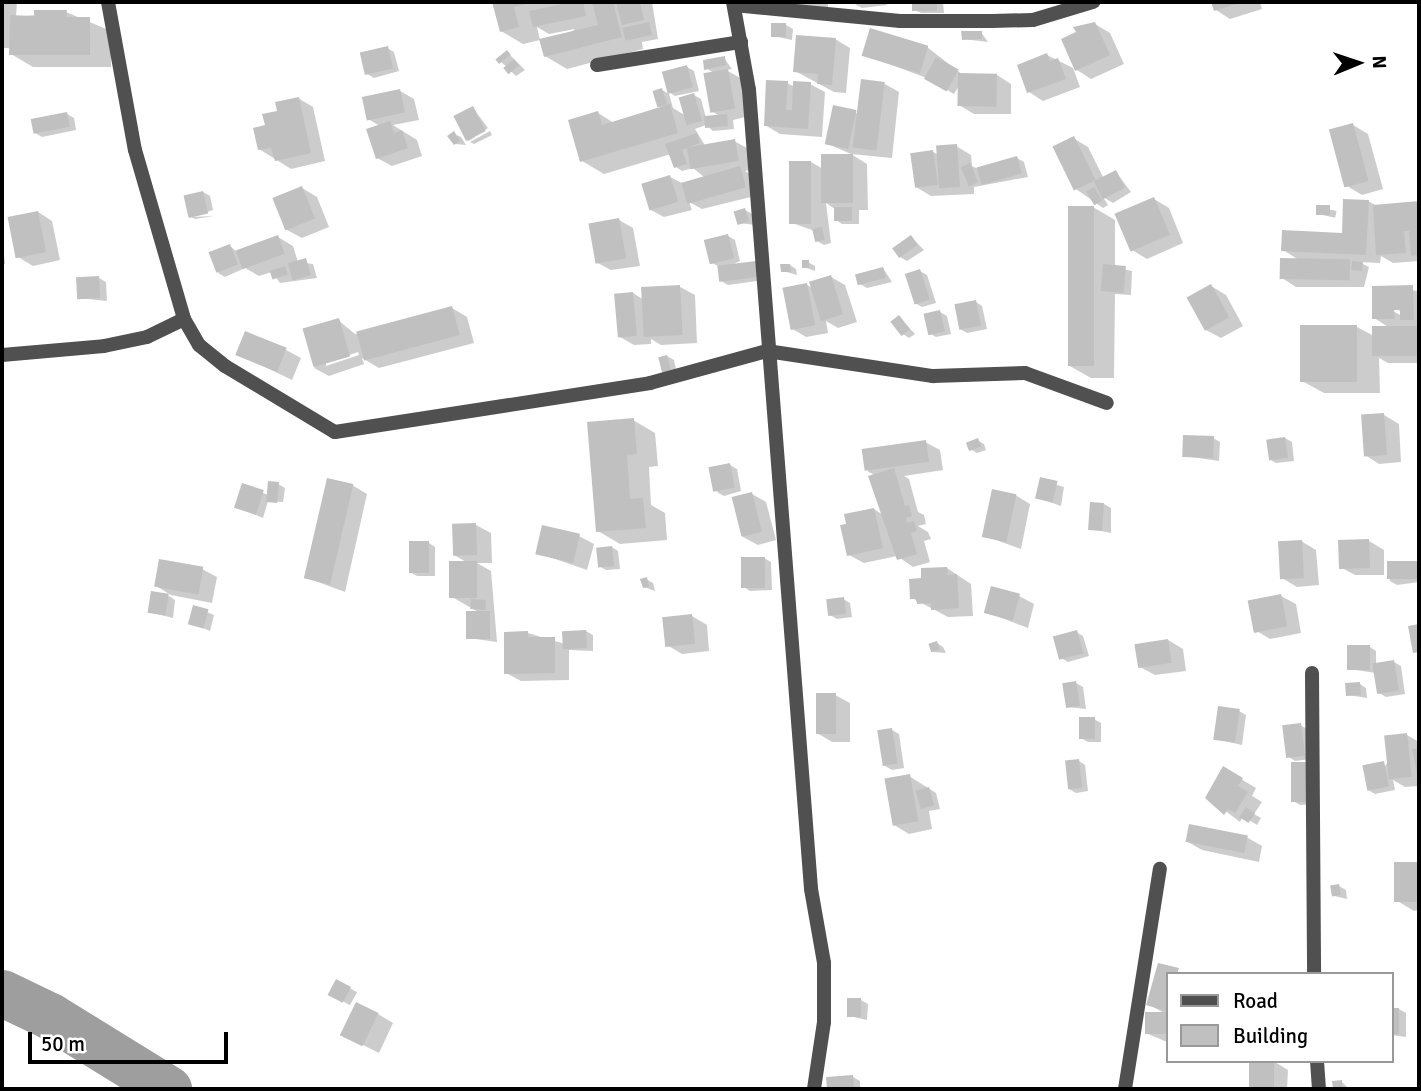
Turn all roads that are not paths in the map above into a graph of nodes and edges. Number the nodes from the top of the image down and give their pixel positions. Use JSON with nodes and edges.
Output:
{"nodes":[{"id":1,"x":108,"y":2,"type":"edge"},
{"id":2,"x":1093,"y":2,"type":"edge"},
{"id":3,"x":734,"y":3,"type":"edge"},
{"id":4,"x":741,"y":42,"type":"junction"},
{"id":5,"x":597,"y":65,"type":"dead end"},
{"id":6,"x":184,"y":319,"type":"junction"},
{"id":7,"x":768,"y":351,"type":"junction"},
{"id":8,"x":2,"y":355,"type":"edge"},
{"id":9,"x":1107,"y":403,"type":"dead end"},
{"id":10,"x":1312,"y":673,"type":"dead end"},
{"id":11,"x":1160,"y":869,"type":"dead end"},
{"id":12,"x":1314,"y":972,"type":"edge"},
{"id":13,"x":1317,"y":1063,"type":"edge"},
{"id":14,"x":814,"y":1089,"type":"edge"},
{"id":15,"x":1125,"y":1089,"type":"edge"},
{"id":16,"x":1319,"y":1089,"type":"edge"}],
"edges":[{"from":1,"to":6,"type":"street"},
{"from":2,"to":3,"type":"street"},
{"from":3,"to":4,"type":"street"},
{"from":4,"to":5,"type":"street"},
{"from":4,"to":7,"type":"street"},
{"from":6,"to":7,"type":"street"},
{"from":6,"to":8,"type":"street"},
{"from":7,"to":9,"type":"street"},
{"from":7,"to":14,"type":"street"},
{"from":10,"to":12,"type":"street"},
{"from":11,"to":15,"type":"street"},
{"from":13,"to":16,"type":"street"}]}
